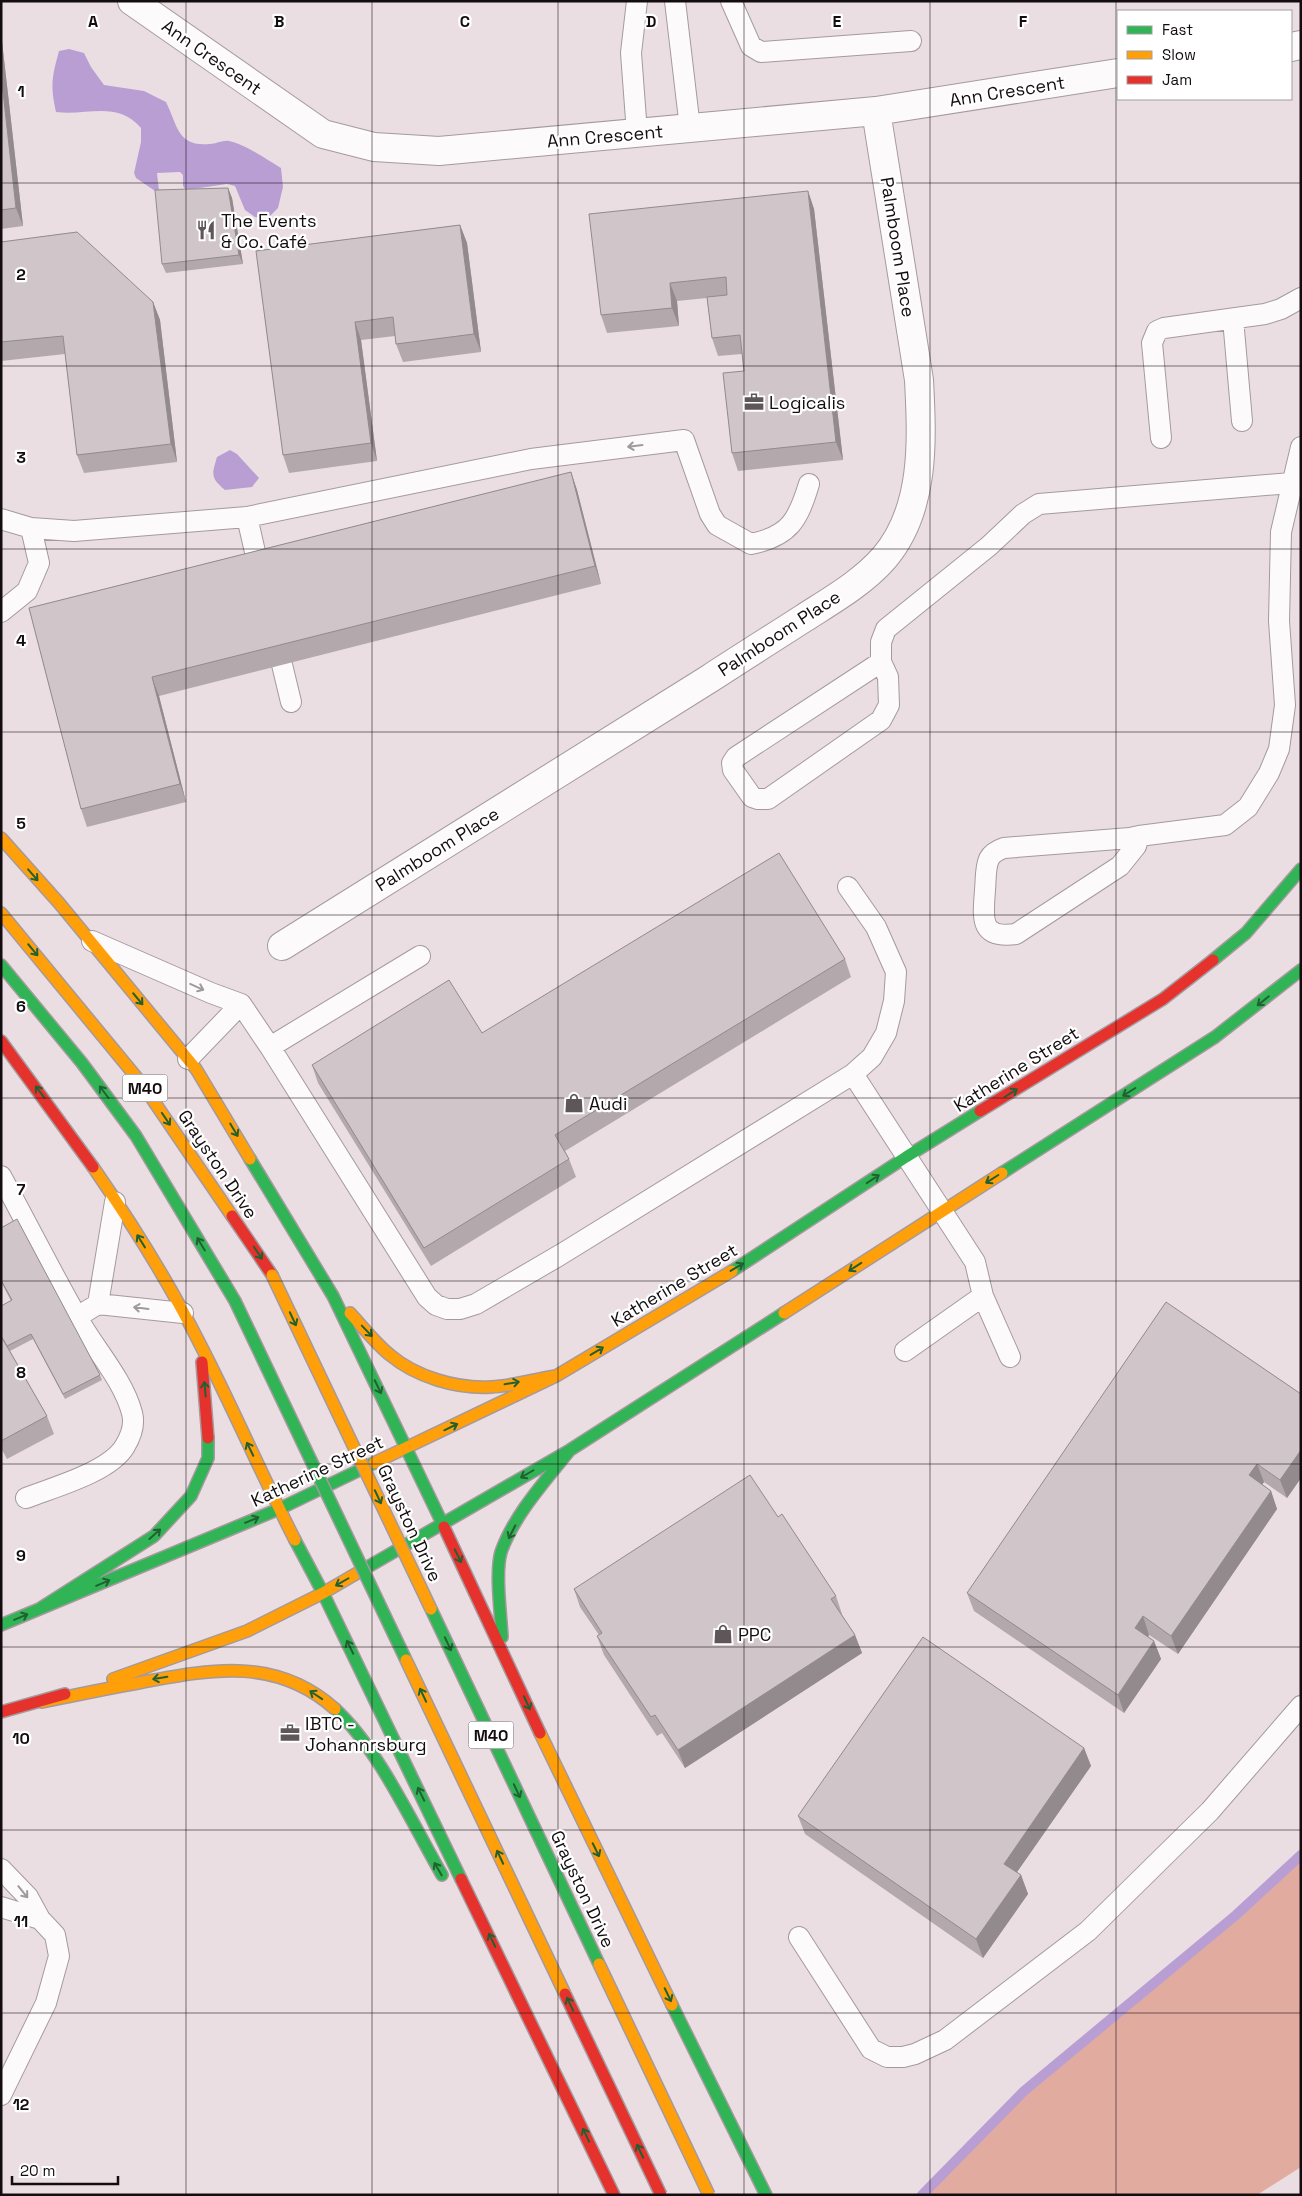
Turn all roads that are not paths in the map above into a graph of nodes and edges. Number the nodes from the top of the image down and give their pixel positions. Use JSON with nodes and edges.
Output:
{"nodes":[{"id":1,"x":132,"y":1,"type":"edge"},
{"id":2,"x":637,"y":1,"type":"edge"},
{"id":3,"x":674,"y":1,"type":"edge"},
{"id":4,"x":731,"y":1,"type":"edge"},
{"id":5,"x":911,"y":42,"type":"dead end"},
{"id":6,"x":1117,"y":74,"type":"edge"},
{"id":7,"x":876,"y":111,"type":"junction"},
{"id":8,"x":690,"y":128,"type":"junction"},
{"id":9,"x":637,"y":133,"type":"junction"},
{"id":10,"x":1301,"y":298,"type":"edge"},
{"id":11,"x":1233,"y":318,"type":"junction"},
{"id":12,"x":1242,"y":421,"type":"dead end"},
{"id":13,"x":1162,"y":438,"type":"dead end"},
{"id":14,"x":1301,"y":447,"type":"edge"},
{"id":15,"x":1291,"y":483,"type":"junction"},
{"id":16,"x":810,"y":484,"type":"dead end"},
{"id":17,"x":247,"y":517,"type":"junction"},
{"id":18,"x":1,"y":519,"type":"edge"},
{"id":19,"x":32,"y":528,"type":"junction"},
{"id":20,"x":263,"y":587,"type":"edge"},
{"id":21,"x":1,"y":612,"type":"edge"},
{"id":22,"x":278,"y":648,"type":"edge"},
{"id":23,"x":881,"y":662,"type":"junction"},
{"id":24,"x":291,"y":702,"type":"dead end"},
{"id":25,"x":1139,"y":836,"type":"junction"},
{"id":26,"x":1,"y":838,"type":"edge"},
{"id":27,"x":1301,"y":869,"type":"edge"},
{"id":28,"x":848,"y":887,"type":"dead end"},
{"id":29,"x":1,"y":913,"type":"edge"},
{"id":30,"x":88,"y":939,"type":"junction"},
{"id":31,"x":282,"y":946,"type":"dead end"},
{"id":32,"x":420,"y":956,"type":"dead end"},
{"id":33,"x":1,"y":966,"type":"edge"},
{"id":34,"x":1301,"y":970,"type":"edge"},
{"id":35,"x":241,"y":1004,"type":"junction"},
{"id":36,"x":1,"y":1041,"type":"edge"},
{"id":37,"x":270,"y":1047,"type":"junction"},
{"id":38,"x":188,"y":1058,"type":"junction"},
{"id":39,"x":853,"y":1074,"type":"junction"},
{"id":40,"x":906,"y":1157,"type":"junction"},
{"id":41,"x":1,"y":1176,"type":"edge"},
{"id":42,"x":115,"y":1202,"type":"junction"},
{"id":43,"x":942,"y":1211,"type":"junction"},
{"id":44,"x":333,"y":1296,"type":"junction"},
{"id":45,"x":983,"y":1296,"type":"junction"},
{"id":46,"x":98,"y":1304,"type":"junction"},
{"id":47,"x":183,"y":1313,"type":"junction"},
{"id":48,"x":77,"y":1316,"type":"junction"},
{"id":49,"x":200,"y":1344,"type":"junction"},
{"id":50,"x":905,"y":1352,"type":"dead end"},
{"id":51,"x":1010,"y":1357,"type":"dead end"},
{"id":52,"x":556,"y":1376,"type":"junction"},
{"id":53,"x":408,"y":1448,"type":"junction"},
{"id":54,"x":570,"y":1450,"type":"junction"},
{"id":55,"x":26,"y":1498,"type":"dead end"},
{"id":56,"x":279,"y":1509,"type":"junction"},
{"id":57,"x":442,"y":1525,"type":"junction"},
{"id":58,"x":323,"y":1593,"type":"junction"},
{"id":59,"x":41,"y":1608,"type":"junction"},
{"id":60,"x":1,"y":1625,"type":"edge"},
{"id":61,"x":503,"y":1651,"type":"junction"},
{"id":62,"x":42,"y":1702,"type":"junction"},
{"id":63,"x":1301,"y":1706,"type":"edge"},
{"id":64,"x":1,"y":1712,"type":"edge"},
{"id":65,"x":1,"y":1869,"type":"edge"},
{"id":66,"x":446,"y":1882,"type":"dead end"},
{"id":67,"x":1,"y":1907,"type":"edge"},
{"id":68,"x":40,"y":1919,"type":"junction"},
{"id":69,"x":470,"y":1924,"type":"dead end"},
{"id":70,"x":800,"y":1937,"type":"dead end"},
{"id":71,"x":559,"y":2078,"type":"junction"},
{"id":72,"x":1,"y":2095,"type":"edge"},
{"id":73,"x":614,"y":2195,"type":"edge"},
{"id":74,"x":661,"y":2195,"type":"edge"},
{"id":75,"x":709,"y":2195,"type":"edge"},
{"id":76,"x":766,"y":2195,"type":"edge"}],
"edges":[{"from":1,"to":9,"type":"street","name":"Ann Crescent"},
{"from":2,"to":9,"type":"lane"},
{"from":3,"to":8,"type":"lane"},
{"from":4,"to":5,"type":"lane"},
{"from":6,"to":7,"type":"street","name":"Ann Crescent"},
{"from":7,"to":8,"type":"street","name":"Ann Crescent"},
{"from":7,"to":31,"type":"street","name":"Palmboom Place"},
{"from":8,"to":9,"type":"street","name":"Ann Crescent"},
{"from":10,"to":11,"type":"lane"},
{"from":11,"to":12,"type":"lane"},
{"from":11,"to":13,"type":"lane"},
{"from":14,"to":15,"type":"lane"},
{"from":15,"to":23,"type":"lane"},
{"from":15,"to":25,"type":"lane"},
{"from":16,"to":17,"type":"lane","one_way":true},
{"from":17,"to":19,"type":"lane"},
{"from":17,"to":20,"type":"lane"},
{"from":18,"to":19,"type":"lane"},
{"from":19,"to":21,"type":"lane"},
{"from":22,"to":24,"type":"lane"},
{"from":23,"to":23,"type":"lane"},
{"from":25,"to":25,"type":"lane"},
{"from":26,"to":30,"type":"main road","one_way":true},
{"from":40,"to":27,"type":"main road","name":"Katherine Street","one_way":true},
{"from":28,"to":39,"type":"lane"},
{"from":29,"to":75,"type":"main road","name":"Grayston Drive","number":"M40","one_way":true,"bridge":true},
{"from":30,"to":35,"type":"lane","one_way":true},
{"from":30,"to":38,"type":"main road","one_way":true},
{"from":32,"to":37,"type":"lane"},
{"from":74,"to":33,"type":"main road","number":"M40","one_way":true,"bridge":true},
{"from":34,"to":43,"type":"main road","one_way":true},
{"from":35,"to":37,"type":"lane"},
{"from":35,"to":38,"type":"lane"},
{"from":42,"to":36,"type":"main road","one_way":true},
{"from":37,"to":39,"type":"lane"},
{"from":38,"to":44,"type":"main road","one_way":true},
{"from":39,"to":40,"type":"lane"},
{"from":40,"to":43,"type":"lane"},
{"from":52,"to":40,"type":"main road","name":"Katherine Street","one_way":true},
{"from":41,"to":48,"type":"lane"},
{"from":42,"to":46,"type":"lane"},
{"from":47,"to":42,"type":"main road","one_way":true},
{"from":43,"to":45,"type":"lane"},
{"from":43,"to":54,"type":"main road","one_way":true},
{"from":44,"to":52,"type":"main road","one_way":true},
{"from":44,"to":53,"type":"main road","one_way":true},
{"from":45,"to":50,"type":"lane"},
{"from":45,"to":51,"type":"lane"},
{"from":47,"to":46,"type":"lane","one_way":true},
{"from":46,"to":48,"type":"lane"},
{"from":47,"to":49,"type":"main road"},
{"from":48,"to":55,"type":"lane"},
{"from":56,"to":49,"type":"main road","one_way":true},
{"from":59,"to":49,"type":"main road","one_way":true},
{"from":53,"to":52,"type":"main road","name":"Katherine Street","one_way":true},
{"from":53,"to":56,"type":"main road","name":"Katherine Street"},
{"from":53,"to":57,"type":"main road"},
{"from":54,"to":57,"type":"main road","one_way":true},
{"from":54,"to":61,"type":"main road","one_way":true},
{"from":56,"to":58,"type":"main road"},
{"from":59,"to":56,"type":"main road","name":"Katherine Street","one_way":true},
{"from":57,"to":58,"type":"main road","one_way":true},
{"from":57,"to":61,"type":"main road","one_way":true},
{"from":58,"to":62,"type":"main road"},
{"from":71,"to":58,"type":"main road","one_way":true},
{"from":60,"to":59,"type":"main road","name":"Katherine Street","one_way":true},
{"from":61,"to":76,"type":"main road","one_way":true},
{"from":62,"to":64,"type":"main road"},
{"from":66,"to":62,"type":"main road","one_way":true},
{"from":63,"to":70,"type":"lane"},
{"from":65,"to":68,"type":"lane","one_way":true},
{"from":67,"to":68,"type":"lane"},
{"from":68,"to":72,"type":"lane"},
{"from":69,"to":71,"type":"main road"},
{"from":73,"to":71,"type":"main road","one_way":true}]}
